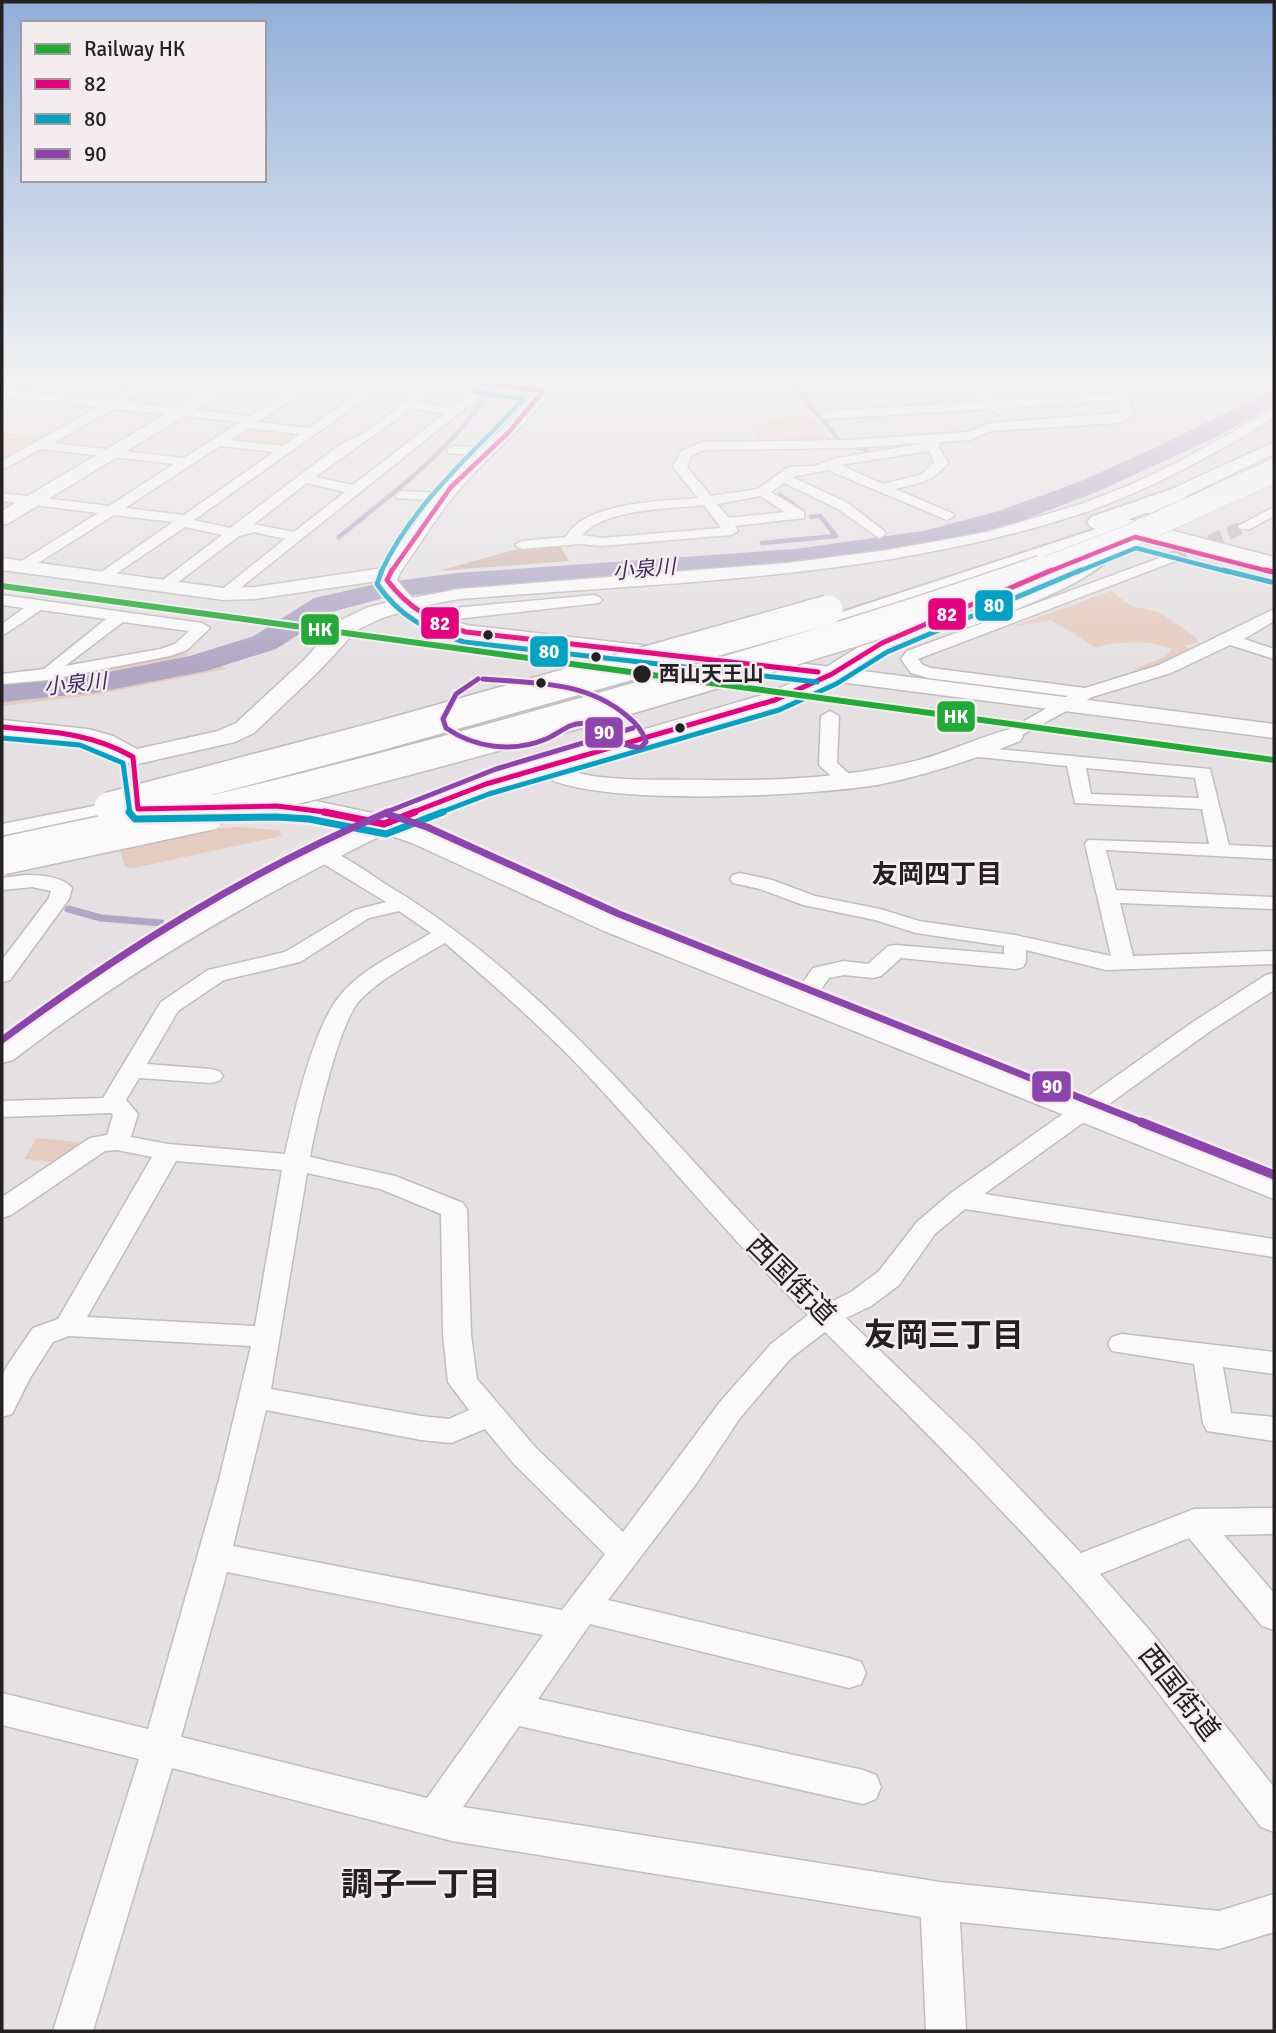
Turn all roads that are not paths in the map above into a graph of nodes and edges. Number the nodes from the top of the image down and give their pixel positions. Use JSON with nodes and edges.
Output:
{"nodes":[{"id":1,"x":72,"y":477,"type":"edge"},
{"id":2,"x":164,"y":477,"type":"edge"},
{"id":3,"x":247,"y":477,"type":"edge"},
{"id":4,"x":256,"y":477,"type":"edge"},
{"id":5,"x":307,"y":477,"type":"edge"},
{"id":6,"x":373,"y":477,"type":"edge"},
{"id":7,"x":463,"y":477,"type":"edge"},
{"id":8,"x":688,"y":477,"type":"edge"},
{"id":9,"x":782,"y":477,"type":"joint"},
{"id":10,"x":855,"y":477,"type":"edge"},
{"id":11,"x":927,"y":477,"type":"edge"},
{"id":12,"x":1155,"y":477,"type":"edge"},
{"id":13,"x":1225,"y":477,"type":"edge"},
{"id":14,"x":1233,"y":477,"type":"edge"},
{"id":15,"x":1262,"y":477,"type":"edge"},
{"id":16,"x":1262,"y":477,"type":"edge"},
{"id":17,"x":300,"y":482,"type":"junction"},
{"id":18,"x":881,"y":488,"type":"junction"},
{"id":19,"x":357,"y":489,"type":"junction"},
{"id":20,"x":1238,"y":489,"type":"joint"},
{"id":21,"x":762,"y":492,"type":"junction"},
{"id":22,"x":402,"y":495,"type":"dead end"},
{"id":23,"x":2,"y":497,"type":"edge"},
{"id":24,"x":444,"y":497,"type":"junction"},
{"id":25,"x":33,"y":500,"type":"junction"},
{"id":26,"x":708,"y":501,"type":"junction"},
{"id":27,"x":1176,"y":507,"type":"junction"},
{"id":28,"x":847,"y":509,"type":"junction"},
{"id":29,"x":112,"y":510,"type":"junction"},
{"id":30,"x":1274,"y":511,"type":"edge"},
{"id":31,"x":811,"y":514,"type":"junction"},
{"id":32,"x":947,"y":516,"type":"dead end"},
{"id":33,"x":2,"y":519,"type":"edge"},
{"id":34,"x":184,"y":520,"type":"junction"},
{"id":35,"x":724,"y":523,"type":"junction"},
{"id":36,"x":1245,"y":526,"type":"tunnel mouth"},
{"id":37,"x":232,"y":533,"type":"junction"},
{"id":38,"x":1127,"y":533,"type":"junction"},
{"id":39,"x":879,"y":534,"type":"dead end"},
{"id":40,"x":297,"y":537,"type":"junction"},
{"id":41,"x":578,"y":540,"type":"junction"},
{"id":42,"x":1191,"y":542,"type":"junction"},
{"id":43,"x":522,"y":545,"type":"dead end"},
{"id":44,"x":1174,"y":557,"type":"tunnel mouth"},
{"id":45,"x":1274,"y":564,"type":"edge"},
{"id":46,"x":12,"y":566,"type":"edge"},
{"id":47,"x":989,"y":571,"type":"dead end"},
{"id":48,"x":1274,"y":572,"type":"edge"},
{"id":49,"x":388,"y":577,"type":"junction"},
{"id":50,"x":102,"y":578,"type":"junction"},
{"id":51,"x":164,"y":586,"type":"junction"},
{"id":52,"x":224,"y":594,"type":"junction"},
{"id":53,"x":2,"y":600,"type":"edge"},
{"id":54,"x":594,"y":600,"type":"dead end"},
{"id":55,"x":38,"y":605,"type":"junction"},
{"id":56,"x":410,"y":607,"type":"junction"},
{"id":57,"x":928,"y":607,"type":"dead end"},
{"id":58,"x":837,"y":614,"type":"junction"},
{"id":59,"x":1274,"y":614,"type":"edge"},
{"id":60,"x":119,"y":617,"type":"junction"},
{"id":61,"x":2,"y":631,"type":"edge"},
{"id":62,"x":1229,"y":639,"type":"junction"},
{"id":63,"x":883,"y":643,"type":"junction"},
{"id":64,"x":1274,"y":653,"type":"edge"},
{"id":65,"x":821,"y":668,"type":"junction"},
{"id":66,"x":48,"y":675,"type":"junction"},
{"id":67,"x":2,"y":679,"type":"edge"},
{"id":68,"x":1086,"y":693,"type":"junction"},
{"id":69,"x":1064,"y":705,"type":"junction"},
{"id":70,"x":830,"y":716,"type":"dead end"},
{"id":71,"x":2,"y":727,"type":"edge"},
{"id":72,"x":43,"y":732,"type":"junction"},
{"id":73,"x":1274,"y":732,"type":"edge"},
{"id":74,"x":1011,"y":736,"type":"joint"},
{"id":75,"x":2,"y":737,"type":"edge"},
{"id":76,"x":975,"y":752,"type":"junction"},
{"id":77,"x":132,"y":757,"type":"junction"},
{"id":78,"x":1076,"y":762,"type":"junction"},
{"id":79,"x":543,"y":766,"type":"junction"},
{"id":80,"x":849,"y":782,"type":"junction"},
{"id":81,"x":1209,"y":804,"type":"junction"},
{"id":82,"x":138,"y":809,"type":"junction"},
{"id":83,"x":384,"y":824,"type":"junction"},
{"id":84,"x":2,"y":833,"type":"edge"},
{"id":85,"x":2,"y":841,"type":"edge"},
{"id":86,"x":1220,"y":849,"type":"junction"},
{"id":87,"x":1274,"y":853,"type":"edge"},
{"id":88,"x":321,"y":854,"type":"junction"},
{"id":89,"x":2,"y":856,"type":"edge"},
{"id":90,"x":2,"y":862,"type":"edge"},
{"id":91,"x":740,"y":879,"type":"dead end"},
{"id":92,"x":2,"y":884,"type":"edge"},
{"id":93,"x":1108,"y":896,"type":"junction"},
{"id":94,"x":1274,"y":902,"type":"edge"},
{"id":95,"x":402,"y":904,"type":"junction"},
{"id":96,"x":446,"y":933,"type":"junction"},
{"id":97,"x":1015,"y":941,"type":"junction"},
{"id":98,"x":1274,"y":958,"type":"edge"},
{"id":99,"x":1124,"y":964,"type":"junction"},
{"id":100,"x":2,"y":975,"type":"edge"},
{"id":101,"x":1274,"y":980,"type":"edge"},
{"id":102,"x":803,"y":998,"type":"junction"},
{"id":103,"x":2,"y":1054,"type":"edge"},
{"id":104,"x":131,"y":1070,"type":"junction"},
{"id":105,"x":211,"y":1076,"type":"dead end"},
{"id":106,"x":111,"y":1104,"type":"junction"},
{"id":107,"x":2,"y":1109,"type":"edge"},
{"id":108,"x":1085,"y":1110,"type":"junction"},
{"id":109,"x":117,"y":1142,"type":"junction"},
{"id":110,"x":168,"y":1152,"type":"junction"},
{"id":111,"x":297,"y":1163,"type":"junction"},
{"id":112,"x":1274,"y":1186,"type":"edge"},
{"id":113,"x":960,"y":1199,"type":"junction"},
{"id":114,"x":2,"y":1209,"type":"edge"},
{"id":115,"x":1274,"y":1248,"type":"edge"},
{"id":116,"x":826,"y":1317,"type":"junction"},
{"id":117,"x":68,"y":1326,"type":"junction"},
{"id":118,"x":267,"y":1337,"type":"junction"},
{"id":119,"x":1122,"y":1344,"type":"dead end"},
{"id":120,"x":1207,"y":1355,"type":"junction"},
{"id":121,"x":1274,"y":1363,"type":"edge"},
{"id":122,"x":255,"y":1397,"type":"junction"},
{"id":123,"x":2,"y":1406,"type":"edge"},
{"id":124,"x":489,"y":1414,"type":"junction"},
{"id":125,"x":1274,"y":1429,"type":"edge"},
{"id":126,"x":1274,"y":1521,"type":"edge"},
{"id":127,"x":1194,"y":1522,"type":"junction"},
{"id":128,"x":628,"y":1550,"type":"junction"},
{"id":129,"x":215,"y":1556,"type":"junction"},
{"id":130,"x":1075,"y":1568,"type":"junction"},
{"id":131,"x":1274,"y":1616,"type":"edge"},
{"id":132,"x":577,"y":1617,"type":"junction"},
{"id":133,"x":849,"y":1672,"type":"dead end"},
{"id":134,"x":2,"y":1709,"type":"edge"},
{"id":135,"x":511,"y":1709,"type":"junction"},
{"id":136,"x":161,"y":1749,"type":"junction"},
{"id":137,"x":863,"y":1787,"type":"dead end"},
{"id":138,"x":1274,"y":1815,"type":"edge"},
{"id":139,"x":435,"y":1817,"type":"junction"},
{"id":140,"x":940,"y":1901,"type":"junction"},
{"id":141,"x":1274,"y":1913,"type":"edge"},
{"id":142,"x":73,"y":2031,"type":"edge"},
{"id":143,"x":946,"y":2031,"type":"edge"}],
"edges":[{"from":1,"to":25,"type":"street"},
{"from":2,"to":29,"type":"street"},
{"from":3,"to":34,"type":"street"},
{"from":4,"to":17,"type":"street"},
{"from":5,"to":17,"type":"street"},
{"from":6,"to":19,"type":"street"},
{"from":7,"to":24,"type":"street"},
{"from":8,"to":26,"type":"street"},
{"from":9,"to":21,"type":"street"},
{"from":9,"to":28,"type":"street"},
{"from":10,"to":18,"type":"street"},
{"from":11,"to":18,"type":"street"},
{"from":12,"to":56,"type":"street"},
{"from":13,"to":27,"type":"street"},
{"from":14,"to":85,"type":"highway"},
{"from":15,"to":20,"type":"highway"},
{"from":16,"to":89,"type":"highway","bridge":true},
{"from":17,"to":19,"type":"street"},
{"from":17,"to":37,"type":"street"},
{"from":18,"to":32,"type":"street"},
{"from":19,"to":40,"type":"street"},
{"from":20,"to":27,"type":"street"},
{"from":21,"to":26,"type":"street"},
{"from":21,"to":31,"type":"street"},
{"from":22,"to":24,"type":"street"},
{"from":23,"to":25,"type":"street"},
{"from":24,"to":49,"type":"street"},
{"from":25,"to":29,"type":"street"},
{"from":25,"to":33,"type":"street"},
{"from":26,"to":35,"type":"street"},
{"from":26,"to":41,"type":"street"},
{"from":27,"to":38,"type":"street"},
{"from":27,"to":38,"type":"street"},
{"from":27,"to":42,"type":"street"},
{"from":27,"to":58,"type":"highway"},
{"from":28,"to":31,"type":"street"},
{"from":28,"to":39,"type":"street"},
{"from":29,"to":34,"type":"street"},
{"from":29,"to":46,"type":"street"},
{"from":30,"to":36,"type":"street"},
{"from":31,"to":35,"type":"street"},
{"from":34,"to":37,"type":"street"},
{"from":34,"to":50,"type":"street"},
{"from":35,"to":41,"type":"street"},
{"from":37,"to":40,"type":"street"},
{"from":37,"to":51,"type":"street"},
{"from":38,"to":42,"type":"main road"},
{"from":38,"to":47,"type":"main road"},
{"from":38,"to":48,"type":"main road"},
{"from":38,"to":58,"type":"highway"},
{"from":38,"to":63,"type":"main road"},
{"from":38,"to":65,"type":"highway"},
{"from":40,"to":52,"type":"street"},
{"from":41,"to":43,"type":"street"},
{"from":42,"to":45,"type":"main road"},
{"from":44,"to":68,"type":"street"},
{"from":46,"to":50,"type":"street"},
{"from":49,"to":52,"type":"street"},
{"from":49,"to":56,"type":"street"},
{"from":50,"to":51,"type":"street"},
{"from":51,"to":52,"type":"street"},
{"from":53,"to":55,"type":"street"},
{"from":54,"to":56,"type":"street"},
{"from":55,"to":60,"type":"street"},
{"from":55,"to":61,"type":"street"},
{"from":56,"to":65,"type":"street"},
{"from":56,"to":77,"type":"street"},
{"from":57,"to":63,"type":"main road"},
{"from":58,"to":84,"type":"highway","bridge":true},
{"from":59,"to":62,"type":"street"},
{"from":60,"to":66,"type":"street"},
{"from":60,"to":66,"type":"street"},
{"from":62,"to":64,"type":"street"},
{"from":62,"to":68,"type":"street"},
{"from":63,"to":65,"type":"main road"},
{"from":65,"to":69,"type":"street"},
{"from":65,"to":79,"type":"main road"},
{"from":65,"to":90,"type":"highway"},
{"from":66,"to":67,"type":"street"},
{"from":68,"to":69,"type":"street"},
{"from":69,"to":73,"type":"street"},
{"from":69,"to":74,"type":"street"},
{"from":70,"to":80,"type":"street"},
{"from":71,"to":72,"type":"street"},
{"from":72,"to":75,"type":"street"},
{"from":72,"to":77,"type":"street"},
{"from":74,"to":76,"type":"street"},
{"from":76,"to":78,"type":"street"},
{"from":76,"to":80,"type":"street"},
{"from":77,"to":82,"type":"street"},
{"from":78,"to":81,"type":"street"},
{"from":78,"to":81,"type":"street"},
{"from":79,"to":80,"type":"street"},
{"from":79,"to":83,"type":"main road"},
{"from":81,"to":86,"type":"street"},
{"from":82,"to":83,"type":"main road"},
{"from":82,"to":84,"type":"main road"},
{"from":83,"to":88,"type":"street"},
{"from":83,"to":102,"type":"main road"},
{"from":86,"to":87,"type":"street"},
{"from":86,"to":93,"type":"street"},
{"from":88,"to":95,"type":"street","name":"西国街道"},
{"from":88,"to":103,"type":"street"},
{"from":91,"to":97,"type":"street"},
{"from":92,"to":100,"type":"street"},
{"from":93,"to":94,"type":"street"},
{"from":93,"to":99,"type":"street"},
{"from":95,"to":96,"type":"street","name":"西国街道"},
{"from":95,"to":104,"type":"street"},
{"from":96,"to":111,"type":"street"},
{"from":96,"to":116,"type":"street","name":"西国街道"},
{"from":97,"to":99,"type":"street"},
{"from":97,"to":102,"type":"street"},
{"from":98,"to":99,"type":"street"},
{"from":101,"to":108,"type":"street"},
{"from":102,"to":108,"type":"main road"},
{"from":104,"to":105,"type":"street"},
{"from":104,"to":106,"type":"street"},
{"from":106,"to":107,"type":"street"},
{"from":106,"to":109,"type":"street"},
{"from":108,"to":112,"type":"main road"},
{"from":108,"to":113,"type":"street"},
{"from":109,"to":110,"type":"street"},
{"from":109,"to":114,"type":"street"},
{"from":110,"to":111,"type":"street"},
{"from":110,"to":117,"type":"street"},
{"from":111,"to":118,"type":"street"},
{"from":111,"to":124,"type":"street"},
{"from":113,"to":115,"type":"street"},
{"from":113,"to":116,"type":"street"},
{"from":116,"to":128,"type":"street"},
{"from":116,"to":130,"type":"street","name":"西国街道"},
{"from":117,"to":118,"type":"street"},
{"from":117,"to":123,"type":"street"},
{"from":118,"to":122,"type":"street"},
{"from":119,"to":120,"type":"street"},
{"from":120,"to":121,"type":"street"},
{"from":120,"to":125,"type":"street"},
{"from":122,"to":124,"type":"street"},
{"from":122,"to":129,"type":"street"},
{"from":124,"to":128,"type":"street"},
{"from":126,"to":127,"type":"street"},
{"from":127,"to":130,"type":"street"},
{"from":127,"to":131,"type":"street"},
{"from":128,"to":132,"type":"street"},
{"from":129,"to":132,"type":"street"},
{"from":129,"to":136,"type":"street"},
{"from":130,"to":138,"type":"street","name":"西国街道"},
{"from":132,"to":133,"type":"street"},
{"from":132,"to":135,"type":"street"},
{"from":134,"to":136,"type":"street"},
{"from":135,"to":137,"type":"street"},
{"from":135,"to":139,"type":"street"},
{"from":136,"to":139,"type":"street"},
{"from":136,"to":142,"type":"street"},
{"from":139,"to":140,"type":"street"},
{"from":140,"to":141,"type":"street"},
{"from":140,"to":143,"type":"street"}]}
